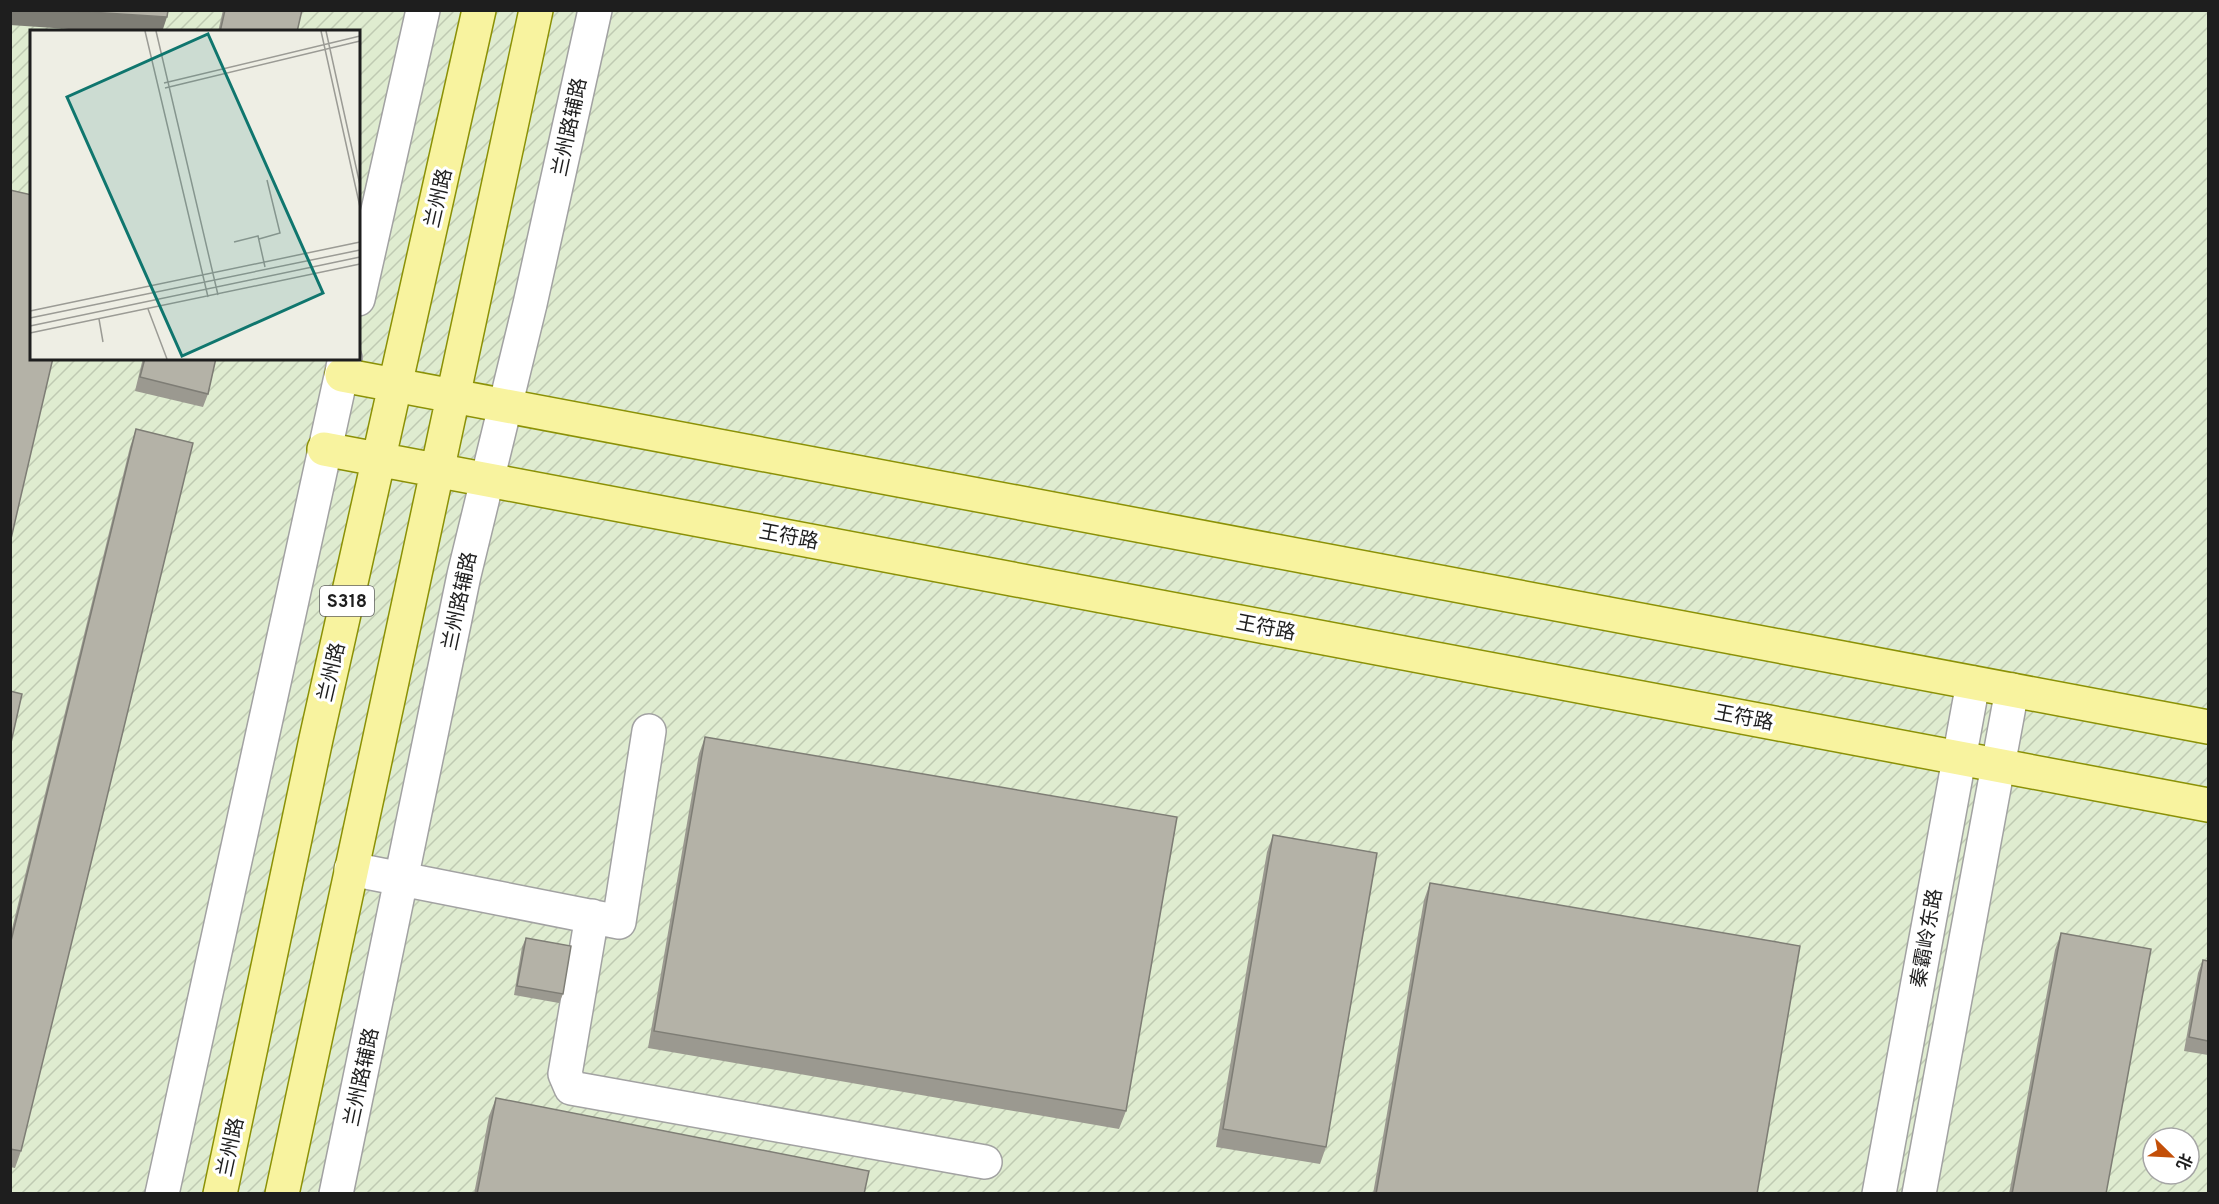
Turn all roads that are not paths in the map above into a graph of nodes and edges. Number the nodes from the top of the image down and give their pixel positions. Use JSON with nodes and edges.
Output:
{"nodes":[{"id":1,"x":423,"y":10,"type":"edge"},
{"id":2,"x":479,"y":10,"type":"edge"},
{"id":3,"x":536,"y":10,"type":"edge"},
{"id":4,"x":595,"y":10,"type":"edge"},
{"id":5,"x":360,"y":290,"type":"edge"},
{"id":6,"x":343,"y":367,"type":"edge"},
{"id":7,"x":396,"y":386,"type":"junction"},
{"id":8,"x":452,"y":396,"type":"junction"},
{"id":9,"x":505,"y":406,"type":"junction"},
{"id":10,"x":324,"y":449,"type":"junction"},
{"id":11,"x":379,"y":459,"type":"junction"},
{"id":12,"x":436,"y":470,"type":"junction"},
{"id":13,"x":487,"y":479,"type":"junction"},
{"id":14,"x":1973,"y":683,"type":"junction"},
{"id":15,"x":2012,"y":690,"type":"junction"},
{"id":16,"x":2208,"y":727,"type":"edge"},
{"id":17,"x":649,"y":731,"type":"dead end"},
{"id":18,"x":1959,"y":758,"type":"junction"},
{"id":19,"x":1998,"y":765,"type":"junction"},
{"id":20,"x":2208,"y":805,"type":"edge"},
{"id":21,"x":351,"y":869,"type":"junction"},
{"id":22,"x":403,"y":878,"type":"junction"},
{"id":23,"x":592,"y":916,"type":"junction"},
{"id":24,"x":985,"y":1162,"type":"dead end"},
{"id":25,"x":162,"y":1194,"type":"edge"},
{"id":26,"x":220,"y":1194,"type":"edge"},
{"id":27,"x":282,"y":1194,"type":"edge"},
{"id":28,"x":336,"y":1194,"type":"edge"},
{"id":29,"x":1879,"y":1194,"type":"edge"},
{"id":30,"x":1919,"y":1194,"type":"edge"}],
"edges":[{"from":1,"to":5,"type":"street"},
{"from":2,"to":7,"type":"main road","name":"兰州路","number":"S318"},
{"from":3,"to":8,"type":"main road"},
{"from":4,"to":9,"type":"street","name":"兰州路辅路"},
{"from":6,"to":7,"type":"main road"},
{"from":6,"to":10,"type":"street"},
{"from":7,"to":8,"type":"main road"},
{"from":7,"to":11,"type":"main road","name":"兰州路","number":"S318"},
{"from":8,"to":9,"type":"main road"},
{"from":8,"to":12,"type":"main road"},
{"from":9,"to":13,"type":"street","name":"兰州路辅路"},
{"from":9,"to":14,"type":"main road"},
{"from":10,"to":11,"type":"main road","name":"王符路"},
{"from":10,"to":25,"type":"street"},
{"from":11,"to":12,"type":"main road","name":"王符路"},
{"from":11,"to":26,"type":"main road","name":"兰州路","number":"S318"},
{"from":12,"to":13,"type":"main road","name":"王符路"},
{"from":12,"to":21,"type":"main road"},
{"from":13,"to":18,"type":"main road","name":"王符路"},
{"from":13,"to":22,"type":"street","name":"兰州路辅路"},
{"from":14,"to":15,"type":"main road"},
{"from":14,"to":18,"type":"street","name":"秦霸岭东路"},
{"from":15,"to":16,"type":"main road"},
{"from":15,"to":19,"type":"street","name":"秦霸岭东路"},
{"from":17,"to":23,"type":"street"},
{"from":18,"to":19,"type":"main road","name":"王符路"},
{"from":18,"to":29,"type":"street","name":"秦霸岭东路"},
{"from":19,"to":20,"type":"main road","name":"王符路"},
{"from":19,"to":30,"type":"street","name":"秦霸岭东路"},
{"from":21,"to":22,"type":"street"},
{"from":21,"to":27,"type":"main road"},
{"from":22,"to":23,"type":"street"},
{"from":22,"to":28,"type":"street","name":"兰州路辅路"},
{"from":23,"to":24,"type":"street"}]}
